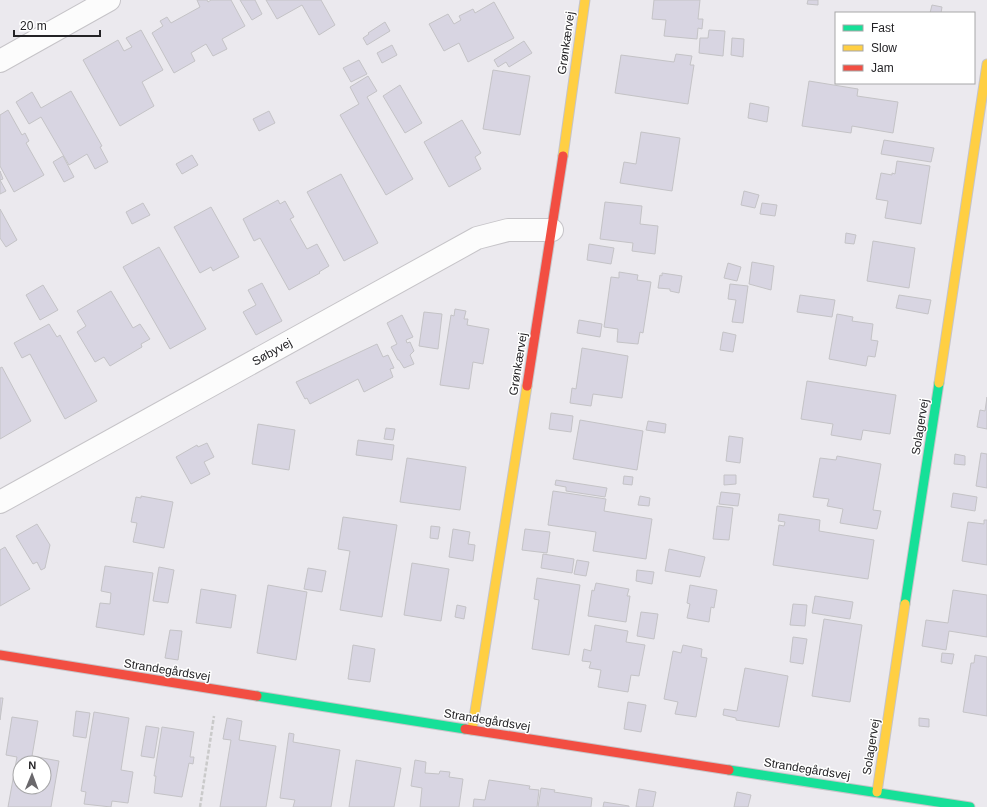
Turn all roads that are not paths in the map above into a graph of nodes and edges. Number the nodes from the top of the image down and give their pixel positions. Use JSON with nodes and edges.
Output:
{"nodes":[{"id":1,"x":110,"y":0,"type":"edge"},
{"id":2,"x":585,"y":0,"type":"edge"},
{"id":3,"x":0,"y":61,"type":"edge"},
{"id":4,"x":987,"y":64,"type":"edge"},
{"id":5,"x":552,"y":230,"type":"junction"},
{"id":6,"x":0,"y":502,"type":"edge"},
{"id":7,"x":0,"y":655,"type":"edge"},
{"id":8,"x":472,"y":730,"type":"junction"},
{"id":9,"x":877,"y":792,"type":"junction"},
{"id":10,"x":970,"y":807,"type":"edge"}],
"edges":[{"from":1,"to":3,"type":"street"},
{"from":2,"to":5,"type":"street","name":"Grønkærvej"},
{"from":4,"to":9,"type":"street","name":"Solagervej"},
{"from":5,"to":6,"type":"street","name":"Søbyvej"},
{"from":5,"to":8,"type":"street","name":"Grønkærvej"},
{"from":7,"to":8,"type":"street","name":"Strandegårdsvej"},
{"from":8,"to":9,"type":"street","name":"Strandegårdsvej"},
{"from":9,"to":10,"type":"street","name":"Strandegårdsvej"}]}
